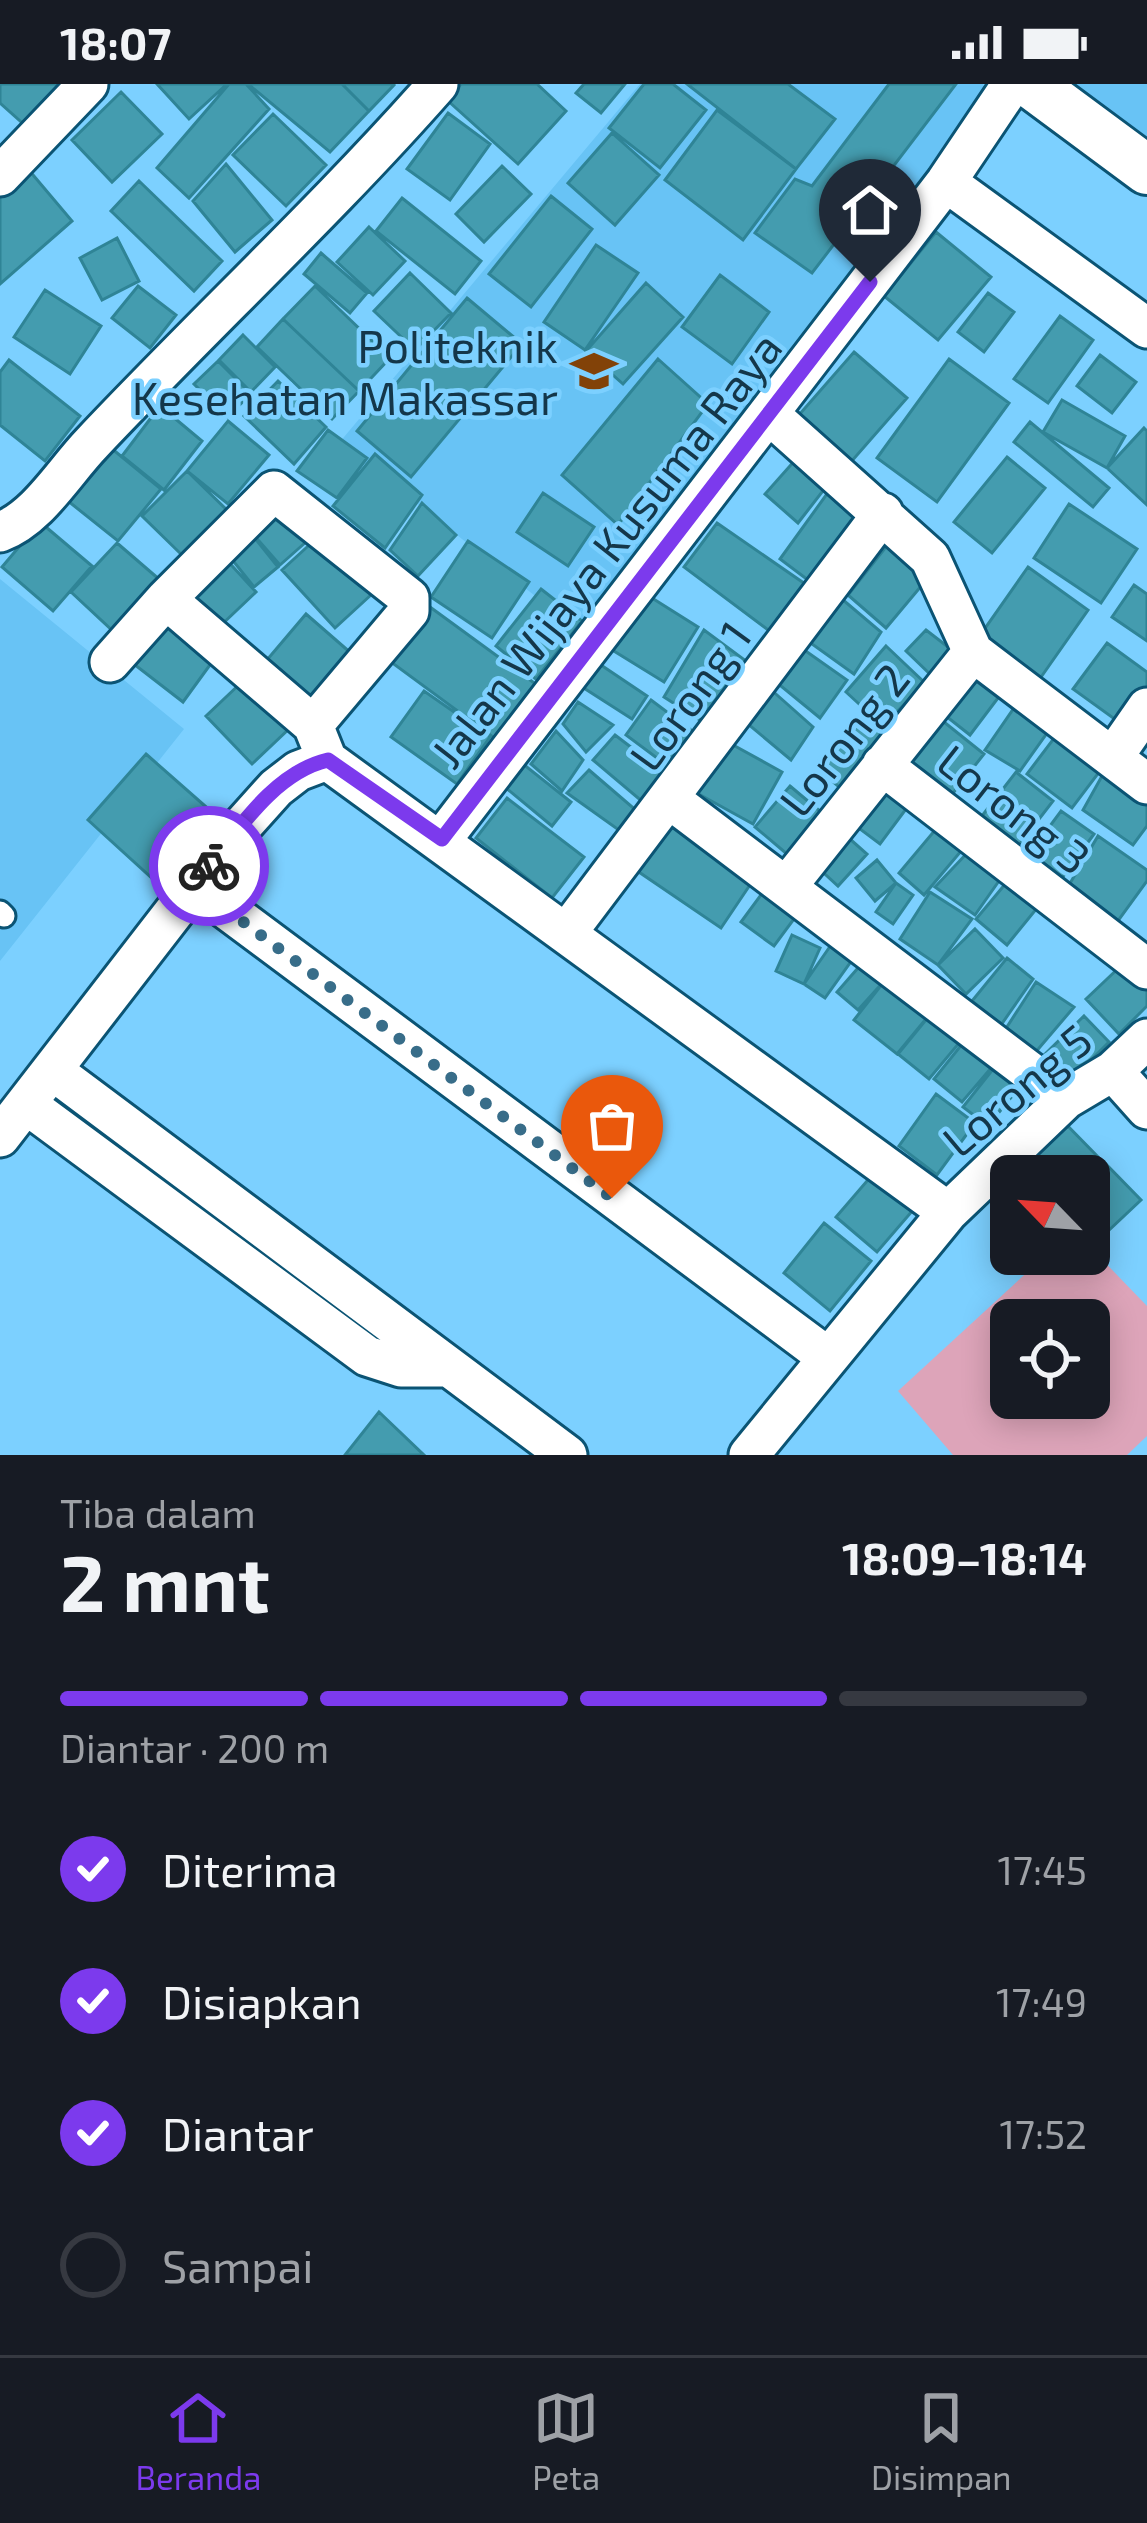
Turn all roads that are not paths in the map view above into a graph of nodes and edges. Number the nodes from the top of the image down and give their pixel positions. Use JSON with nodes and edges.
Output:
{"nodes":[{"id":1,"x":88,"y":84,"type":"edge"},
{"id":2,"x":438,"y":84,"type":"edge"},
{"id":3,"x":1012,"y":84,"type":"edge"},
{"id":4,"x":1030,"y":84,"type":"edge"},
{"id":5,"x":1147,"y":170,"type":"edge"},
{"id":6,"x":0,"y":176,"type":"edge"},
{"id":7,"x":946,"y":182,"type":"junction"},
{"id":8,"x":1147,"y":328,"type":"edge"},
{"id":9,"x":770,"y":415,"type":"junction"},
{"id":10,"x":883,"y":513,"type":"junction"},
{"id":11,"x":0,"y":532,"type":"edge"},
{"id":12,"x":166,"y":599,"type":"junction"},
{"id":13,"x":973,"y":652,"type":"junction"},
{"id":14,"x":110,"y":662,"type":"dead end"},
{"id":15,"x":1147,"y":708,"type":"edge"},
{"id":16,"x":320,"y":743,"type":"junction"},
{"id":17,"x":1113,"y":757,"type":"junction"},
{"id":18,"x":882,"y":765,"type":"junction"},
{"id":19,"x":1147,"y":784,"type":"edge"},
{"id":20,"x":671,"y":800,"type":"junction"},
{"id":21,"x":442,"y":839,"type":"junction"},
{"id":22,"x":194,"y":885,"type":"junction"},
{"id":23,"x":787,"y":886,"type":"junction"},
{"id":24,"x":568,"y":931,"type":"junction"},
{"id":25,"x":1147,"y":969,"type":"edge"},
{"id":26,"x":1147,"y":1039,"type":"edge"},
{"id":27,"x":52,"y":1070,"type":"junction"},
{"id":28,"x":1113,"y":1072,"type":"junction"},
{"id":29,"x":1066,"y":1099,"type":"junction"},
{"id":30,"x":26,"y":1104,"type":"junction"},
{"id":31,"x":1147,"y":1109,"type":"edge"},
{"id":32,"x":0,"y":1137,"type":"edge"},
{"id":33,"x":947,"y":1212,"type":"junction"},
{"id":34,"x":826,"y":1356,"type":"junction"},
{"id":35,"x":448,"y":1367,"type":"junction"},
{"id":36,"x":567,"y":1455,"type":"edge"},
{"id":37,"x":749,"y":1455,"type":"edge"}],
"edges":[{"from":1,"to":6,"type":"street"},
{"from":2,"to":11,"type":"street"},
{"from":3,"to":7,"type":"street","name":"Jalan Wijaya Kusuma Raya"},
{"from":4,"to":5,"type":"street"},
{"from":7,"to":8,"type":"street"},
{"from":7,"to":9,"type":"street","name":"Jalan Wijaya Kusuma Raya"},
{"from":9,"to":10,"type":"street"},
{"from":9,"to":21,"type":"street","name":"Jalan Wijaya Kusuma Raya"},
{"from":10,"to":13,"type":"street"},
{"from":10,"to":20,"type":"street","name":"Lorong 1"},
{"from":12,"to":14,"type":"street"},
{"from":12,"to":16,"type":"street"},
{"from":12,"to":16,"type":"street"},
{"from":13,"to":17,"type":"street"},
{"from":13,"to":18,"type":"street","name":"Lorong 2"},
{"from":15,"to":17,"type":"street"},
{"from":16,"to":21,"type":"street"},
{"from":16,"to":22,"type":"street"},
{"from":17,"to":19,"type":"street"},
{"from":18,"to":23,"type":"street","name":"Lorong 2"},
{"from":18,"to":25,"type":"street","name":"Lorong 3"},
{"from":20,"to":23,"type":"street"},
{"from":20,"to":24,"type":"street","name":"Lorong 1"},
{"from":21,"to":24,"type":"street"},
{"from":22,"to":27,"type":"street"},
{"from":22,"to":34,"type":"street"},
{"from":23,"to":29,"type":"street"},
{"from":24,"to":33,"type":"street"},
{"from":26,"to":28,"type":"street","name":"Lorong 5"},
{"from":27,"to":30,"type":"street"},
{"from":27,"to":35,"type":"street"},
{"from":28,"to":29,"type":"street","name":"Lorong 5"},
{"from":28,"to":31,"type":"street"},
{"from":29,"to":33,"type":"street","name":"Lorong 5"},
{"from":30,"to":32,"type":"street"},
{"from":30,"to":35,"type":"street"},
{"from":33,"to":34,"type":"street","name":"Lorong 5"},
{"from":34,"to":37,"type":"street","name":"Lorong 5"},
{"from":35,"to":36,"type":"street"}]}
